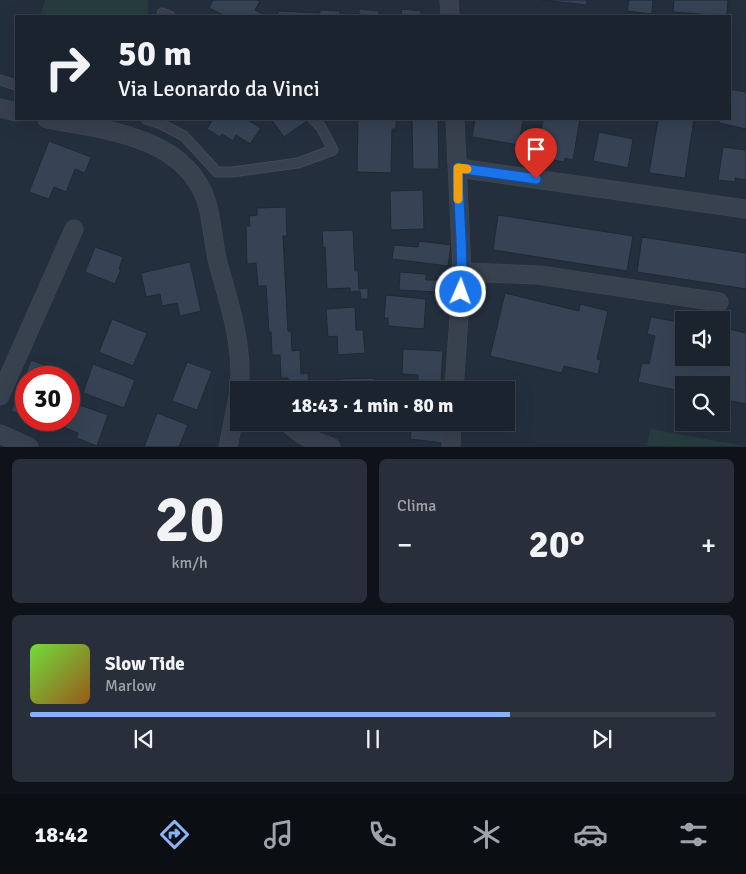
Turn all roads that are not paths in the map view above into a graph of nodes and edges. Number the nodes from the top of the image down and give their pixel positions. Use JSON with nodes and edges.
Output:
{"nodes":[{"id":1,"x":449,"y":0,"type":"edge"},
{"id":2,"x":450,"y":15,"type":"edge"},
{"id":3,"x":0,"y":80,"type":"edge"},
{"id":4,"x":15,"y":85,"type":"edge"},
{"id":5,"x":0,"y":108,"type":"edge"},
{"id":6,"x":15,"y":112,"type":"edge"},
{"id":7,"x":58,"y":120,"type":"edge"},
{"id":8,"x":149,"y":120,"type":"edge"},
{"id":9,"x":314,"y":120,"type":"edge"},
{"id":10,"x":455,"y":120,"type":"edge"},
{"id":11,"x":458,"y":168,"type":"junction"},
{"id":12,"x":746,"y":209,"type":"edge"},
{"id":13,"x":74,"y":230,"type":"dead end"},
{"id":14,"x":462,"y":272,"type":"junction"},
{"id":15,"x":228,"y":297,"type":"junction"},
{"id":16,"x":718,"y":302,"type":"dead end"},
{"id":17,"x":240,"y":381,"type":"edge"},
{"id":18,"x":248,"y":381,"type":"edge"},
{"id":19,"x":455,"y":381,"type":"edge"},
{"id":20,"x":0,"y":396,"type":"edge"},
{"id":21,"x":231,"y":431,"type":"edge"},
{"id":22,"x":234,"y":431,"type":"edge"},
{"id":23,"x":298,"y":431,"type":"edge"},
{"id":24,"x":451,"y":431,"type":"edge"},
{"id":25,"x":0,"y":434,"type":"edge"},
{"id":26,"x":29,"y":446,"type":"edge"},
{"id":27,"x":228,"y":446,"type":"edge"},
{"id":28,"x":330,"y":446,"type":"edge"},
{"id":29,"x":450,"y":446,"type":"edge"}],
"edges":[{"from":1,"to":2,"type":"street"},
{"from":3,"to":4,"type":"lane"},
{"from":5,"to":6,"type":"street"},
{"from":7,"to":15,"type":"street"},
{"from":8,"to":9,"type":"lane"},
{"from":10,"to":11,"type":"street"},
{"from":11,"to":12,"type":"street"},
{"from":11,"to":14,"type":"street"},
{"from":13,"to":20,"type":"street"},
{"from":14,"to":16,"type":"street"},
{"from":14,"to":19,"type":"street"},
{"from":15,"to":17,"type":"street"},
{"from":15,"to":18,"type":"street"},
{"from":21,"to":27,"type":"street"},
{"from":22,"to":27,"type":"street"},
{"from":23,"to":28,"type":"street"},
{"from":24,"to":29,"type":"street"},
{"from":25,"to":26,"type":"street"}]}
